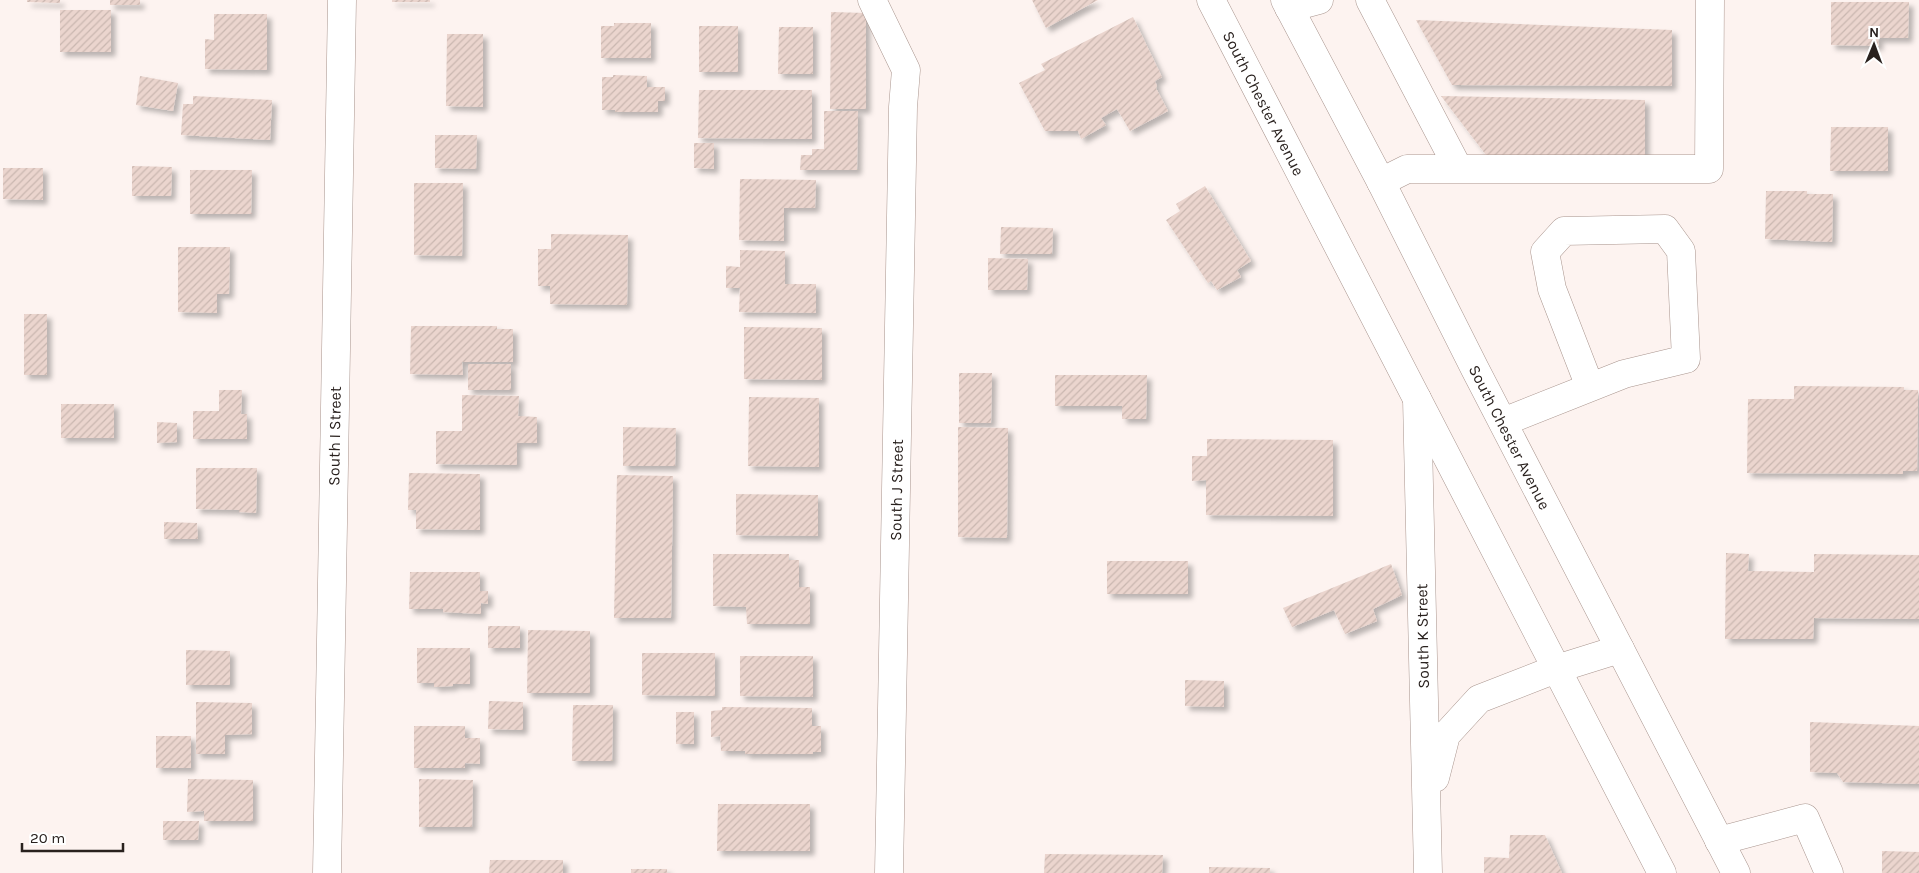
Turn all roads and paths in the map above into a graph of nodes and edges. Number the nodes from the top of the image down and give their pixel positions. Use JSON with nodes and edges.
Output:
{"nodes":[{"id":1,"x":342,"y":0,"type":"edge"},
{"id":2,"x":872,"y":0,"type":"edge"},
{"id":3,"x":1211,"y":0,"type":"edge"},
{"id":4,"x":1319,"y":0,"type":"edge"},
{"id":5,"x":1370,"y":0,"type":"edge"},
{"id":6,"x":1710,"y":0,"type":"edge"},
{"id":7,"x":1287,"y":4,"type":"edge"},
{"id":8,"x":1458,"y":168,"type":"junction"},
{"id":9,"x":1382,"y":182,"type":"junction"},
{"id":10,"x":1590,"y":388,"type":"junction"},
{"id":11,"x":1417,"y":399,"type":"junction"},
{"id":12,"x":1503,"y":422,"type":"junction"},
{"id":13,"x":1620,"y":649,"type":"junction"},
{"id":14,"x":1556,"y":669,"type":"junction"},
{"id":15,"x":1426,"y":808,"type":"junction"},
{"id":16,"x":1719,"y":841,"type":"junction"},
{"id":17,"x":326,"y":873,"type":"edge"},
{"id":18,"x":889,"y":873,"type":"edge"},
{"id":19,"x":1428,"y":873,"type":"edge"},
{"id":20,"x":1662,"y":873,"type":"edge"},
{"id":21,"x":1736,"y":873,"type":"edge"},
{"id":22,"x":1829,"y":873,"type":"edge"}],
"edges":[{"from":1,"to":17,"type":"street","name":"South I Street"},
{"from":2,"to":18,"type":"street","name":"South J Street"},
{"from":3,"to":11,"type":"street","name":"South Chester Avenue"},
{"from":4,"to":7,"type":"street"},
{"from":5,"to":8,"type":"street"},
{"from":6,"to":8,"type":"street"},
{"from":7,"to":9,"type":"street","name":"South Chester Avenue"},
{"from":8,"to":9,"type":"street"},
{"from":9,"to":12,"type":"street","name":"South Chester Avenue"},
{"from":10,"to":10,"type":"street"},
{"from":10,"to":12,"type":"street"},
{"from":11,"to":14,"type":"street","name":"South Chester Avenue"},
{"from":11,"to":15,"type":"street","name":"South K Street"},
{"from":12,"to":13,"type":"street","name":"South Chester Avenue"},
{"from":13,"to":14,"type":"street"},
{"from":13,"to":16,"type":"street","name":"South Chester Avenue"},
{"from":14,"to":15,"type":"street"},
{"from":14,"to":20,"type":"street","name":"South Chester Avenue"},
{"from":15,"to":19,"type":"street","name":"South K Street"},
{"from":16,"to":21,"type":"street","name":"South Chester Avenue"},
{"from":16,"to":22,"type":"street"}]}
